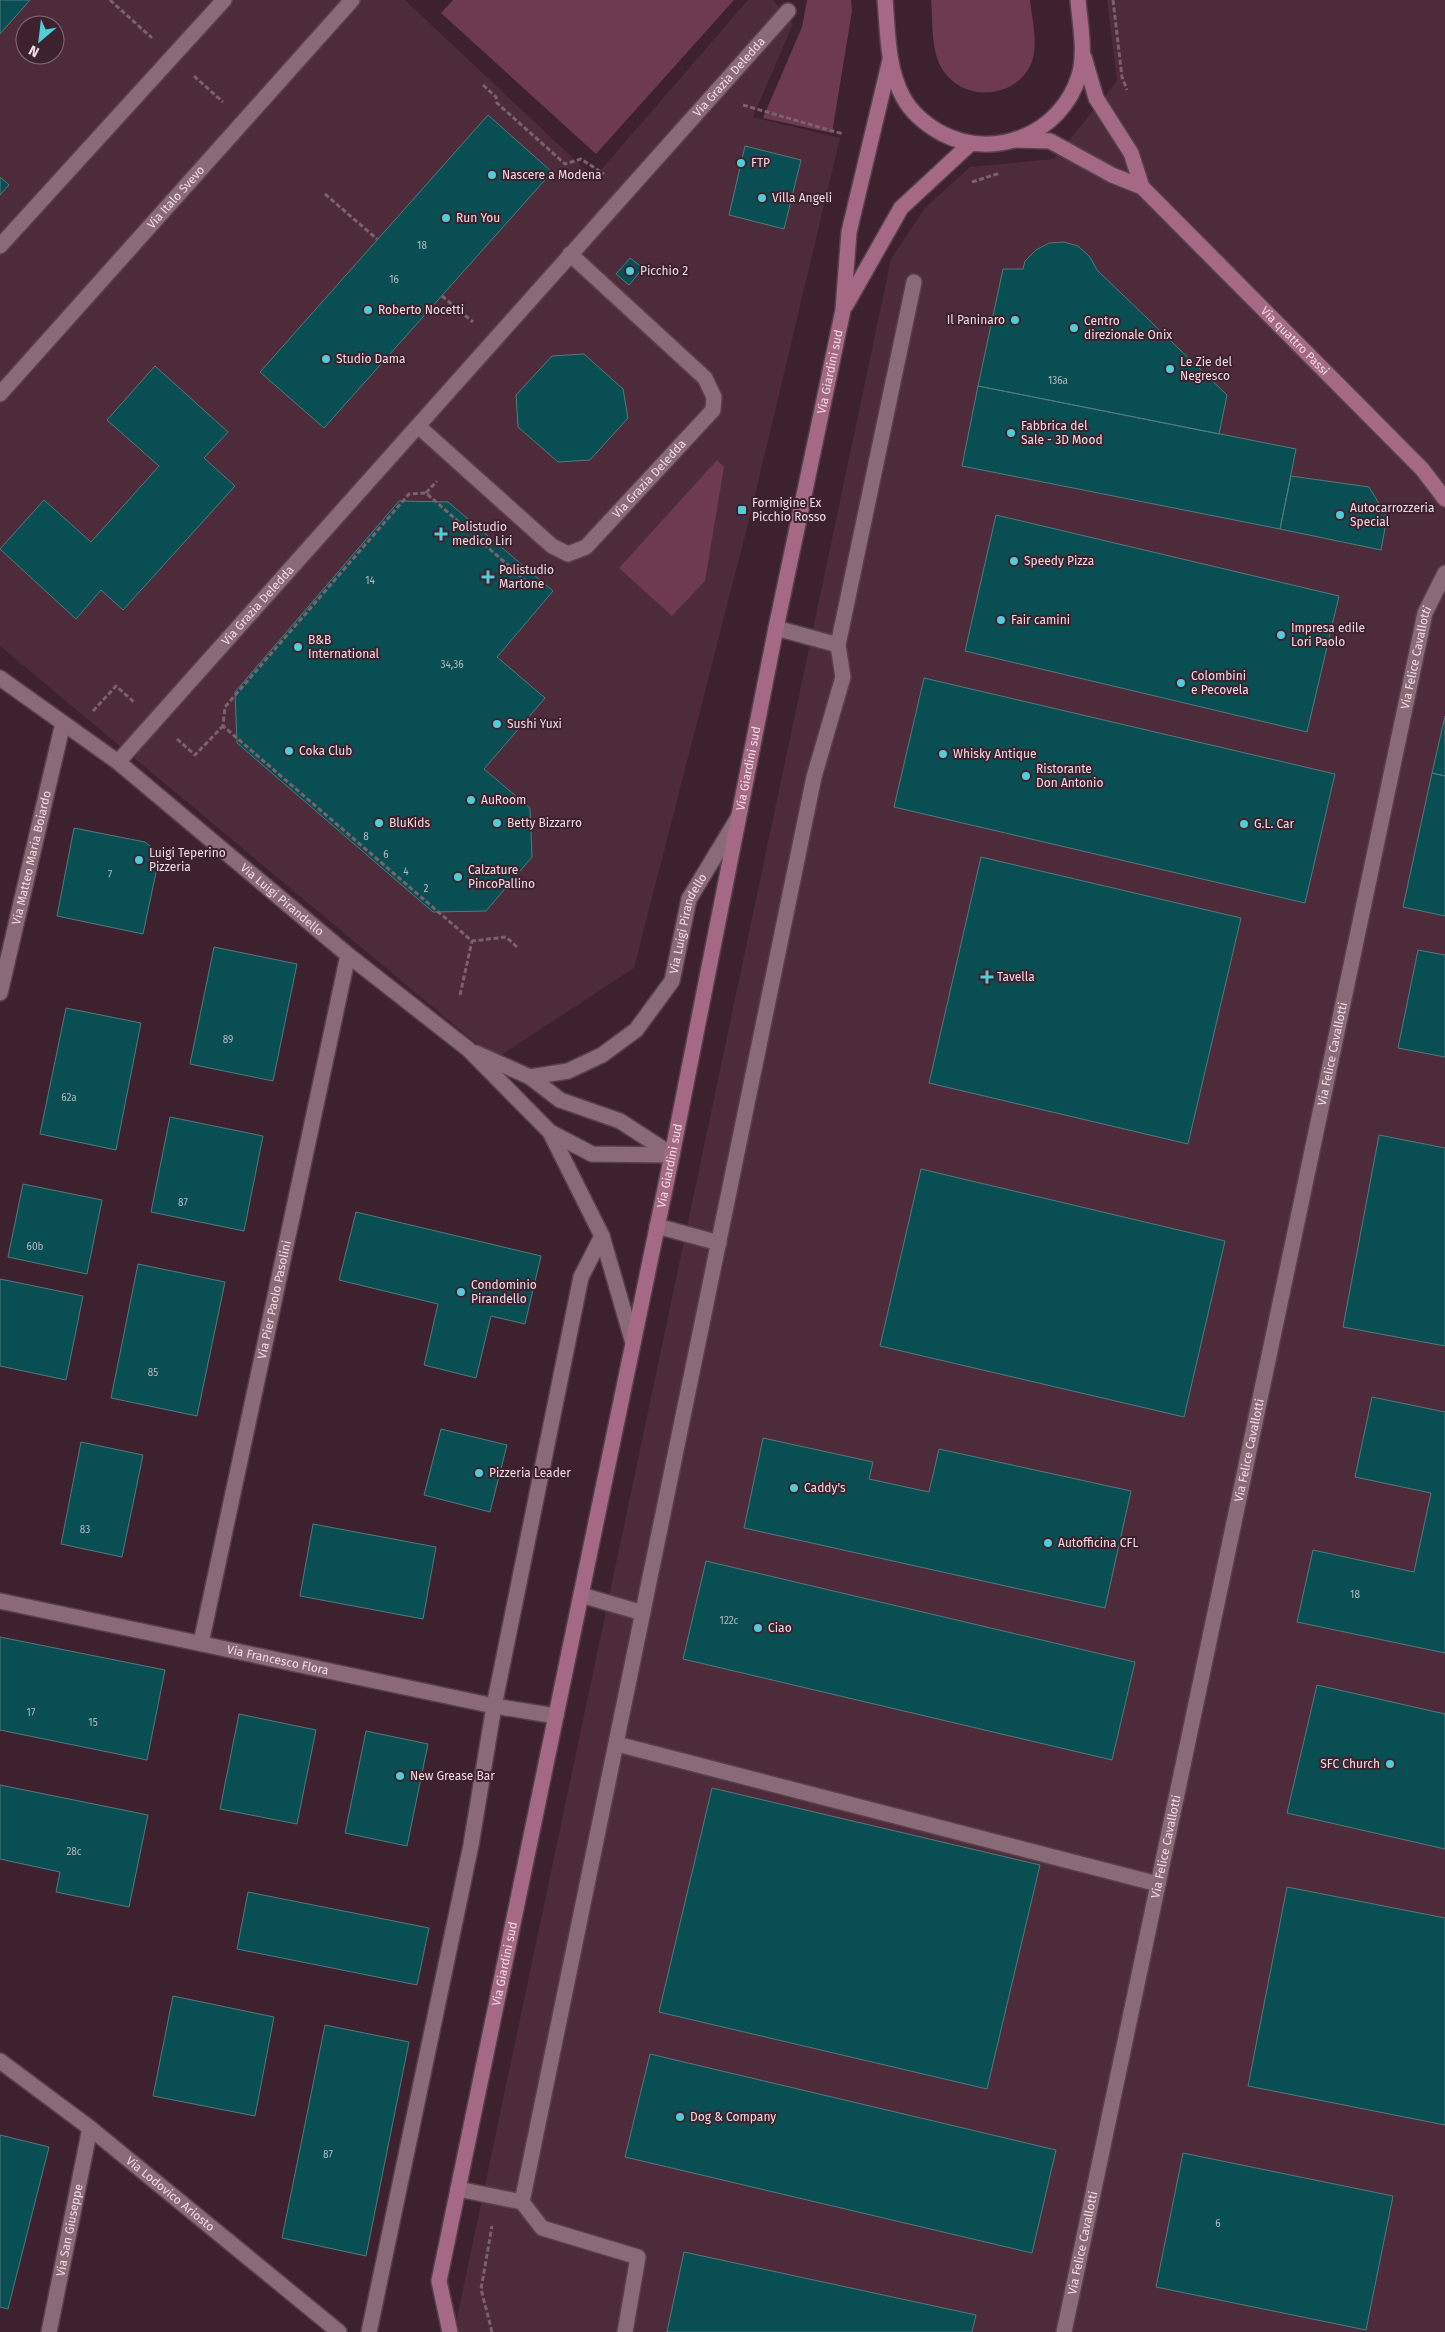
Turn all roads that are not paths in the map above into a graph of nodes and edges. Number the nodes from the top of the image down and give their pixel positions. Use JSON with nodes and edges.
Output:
{"nodes":[{"id":1,"x":224,"y":0,"type":"edge"},
{"id":2,"x":352,"y":0,"type":"edge"},
{"id":3,"x":885,"y":0,"type":"edge"},
{"id":4,"x":1078,"y":0,"type":"edge"},
{"id":5,"x":788,"y":11,"type":"dead end"},
{"id":6,"x":1082,"y":52,"type":"junction"},
{"id":7,"x":890,"y":60,"type":"junction"},
{"id":8,"x":1014,"y":140,"type":"junction"},
{"id":9,"x":970,"y":144,"type":"junction"},
{"id":10,"x":1142,"y":187,"type":"junction"},
{"id":11,"x":0,"y":246,"type":"edge"},
{"id":12,"x":570,"y":254,"type":"junction"},
{"id":13,"x":914,"y":282,"type":"dead end"},
{"id":14,"x":843,"y":310,"type":"junction"},
{"id":15,"x":0,"y":394,"type":"edge"},
{"id":16,"x":418,"y":426,"type":"junction"},
{"id":17,"x":1445,"y":499,"type":"edge"},
{"id":18,"x":1445,"y":573,"type":"edge"},
{"id":19,"x":776,"y":628,"type":"junction"},
{"id":20,"x":838,"y":645,"type":"junction"},
{"id":21,"x":0,"y":678,"type":"edge"},
{"id":22,"x":63,"y":724,"type":"junction"},
{"id":23,"x":118,"y":762,"type":"junction"},
{"id":24,"x":739,"y":817,"type":"junction"},
{"id":25,"x":348,"y":955,"type":"junction"},
{"id":26,"x":0,"y":993,"type":"edge"},
{"id":27,"x":468,"y":1049,"type":"junction"},
{"id":28,"x":530,"y":1077,"type":"junction"},
{"id":29,"x":550,"y":1132,"type":"junction"},
{"id":30,"x":672,"y":1155,"type":"junction"},
{"id":31,"x":657,"y":1226,"type":"junction"},
{"id":32,"x":602,"y":1236,"type":"junction"},
{"id":33,"x":719,"y":1244,"type":"junction"},
{"id":34,"x":633,"y":1343,"type":"junction"},
{"id":35,"x":581,"y":1596,"type":"junction"},
{"id":36,"x":0,"y":1600,"type":"edge"},
{"id":37,"x":643,"y":1613,"type":"junction"},
{"id":38,"x":201,"y":1643,"type":"junction"},
{"id":39,"x":494,"y":1706,"type":"junction"},
{"id":40,"x":556,"y":1716,"type":"junction"},
{"id":41,"x":617,"y":1744,"type":"junction"},
{"id":42,"x":1158,"y":1884,"type":"junction"},
{"id":43,"x":0,"y":2061,"type":"edge"},
{"id":44,"x":90,"y":2128,"type":"junction"},
{"id":45,"x":458,"y":2190,"type":"junction"},
{"id":46,"x":522,"y":2202,"type":"junction"},
{"id":47,"x":48,"y":2332,"type":"edge"},
{"id":48,"x":339,"y":2332,"type":"edge"},
{"id":49,"x":369,"y":2332,"type":"edge"},
{"id":50,"x":450,"y":2332,"type":"edge"},
{"id":51,"x":625,"y":2332,"type":"edge"},
{"id":52,"x":1064,"y":2332,"type":"edge"}],
"edges":[{"from":1,"to":11,"type":"street"},
{"from":2,"to":15,"type":"street","name":"Via Italo Svevo"},
{"from":3,"to":7,"type":"main road","name":"Via Giardini sud"},
{"from":4,"to":6,"type":"main road","name":"Via Giardini sud"},
{"from":5,"to":12,"type":"street","name":"Via Grazia Deledda"},
{"from":6,"to":8,"type":"main road","name":"Via Giardini sud"},
{"from":6,"to":10,"type":"main road","name":"Via quattro Passi"},
{"from":7,"to":9,"type":"main road","name":"Via Giardini sud"},
{"from":7,"to":14,"type":"main road","name":"Via Giardini sud"},
{"from":8,"to":9,"type":"main road","name":"Via Giardini sud"},
{"from":8,"to":10,"type":"main road","name":"Via quattro Passi"},
{"from":9,"to":14,"type":"main road","name":"Via Giardini sud"},
{"from":10,"to":17,"type":"main road","name":"Via quattro Passi"},
{"from":12,"to":16,"type":"street","name":"Via Grazia Deledda"},
{"from":12,"to":16,"type":"street","name":"Via Grazia Deledda"},
{"from":13,"to":20,"type":"street"},
{"from":14,"to":19,"type":"main road","name":"Via Giardini sud"},
{"from":16,"to":23,"type":"street","name":"Via Grazia Deledda"},
{"from":18,"to":42,"type":"street","name":"Via Felice Cavallotti"},
{"from":19,"to":20,"type":"street"},
{"from":19,"to":24,"type":"main road","name":"Via Giardini sud"},
{"from":20,"to":33,"type":"street"},
{"from":21,"to":22,"type":"street","name":"Via Luigi Pirandello"},
{"from":22,"to":23,"type":"street","name":"Via Luigi Pirandello"},
{"from":22,"to":26,"type":"street","name":"Via Matteo Maria Boiardo"},
{"from":23,"to":25,"type":"street","name":"Via Luigi Pirandello"},
{"from":24,"to":28,"type":"street","name":"Via Luigi Pirandello"},
{"from":24,"to":30,"type":"main road","name":"Via Giardini sud"},
{"from":25,"to":27,"type":"street","name":"Via Luigi Pirandello"},
{"from":25,"to":38,"type":"street","name":"Via Pier Paolo Pasolini"},
{"from":27,"to":28,"type":"street","name":"Via Luigi Pirandello"},
{"from":27,"to":29,"type":"street","name":"Via Luigi Pirandello"},
{"from":28,"to":30,"type":"street","name":"Via Luigi Pirandello"},
{"from":29,"to":30,"type":"street","name":"Via Luigi Pirandello"},
{"from":29,"to":32,"type":"street","name":"Via Luigi Pirandello"},
{"from":30,"to":31,"type":"main road","name":"Via Giardini sud"},
{"from":31,"to":33,"type":"street"},
{"from":31,"to":34,"type":"main road","name":"Via Giardini sud"},
{"from":32,"to":34,"type":"street","name":"Via Luigi Pirandello"},
{"from":32,"to":39,"type":"street"},
{"from":33,"to":37,"type":"street"},
{"from":34,"to":35,"type":"main road","name":"Via Giardini sud"},
{"from":35,"to":37,"type":"street"},
{"from":35,"to":40,"type":"main road","name":"Via Giardini sud"},
{"from":36,"to":38,"type":"street","name":"Via Francesco Flora"},
{"from":37,"to":41,"type":"street"},
{"from":38,"to":39,"type":"street","name":"Via Francesco Flora"},
{"from":39,"to":40,"type":"street","name":"Via Francesco Flora"},
{"from":39,"to":49,"type":"street"},
{"from":40,"to":45,"type":"main road","name":"Via Giardini sud"},
{"from":41,"to":42,"type":"street"},
{"from":41,"to":46,"type":"street"},
{"from":42,"to":52,"type":"street","name":"Via Felice Cavallotti"},
{"from":43,"to":44,"type":"street","name":"Via Lodovico Ariosto"},
{"from":44,"to":47,"type":"street","name":"Via San Giuseppe"},
{"from":44,"to":48,"type":"street","name":"Via Lodovico Ariosto"},
{"from":45,"to":46,"type":"street"},
{"from":45,"to":50,"type":"main road","name":"Via Giardini sud"},
{"from":46,"to":51,"type":"street"}]}
